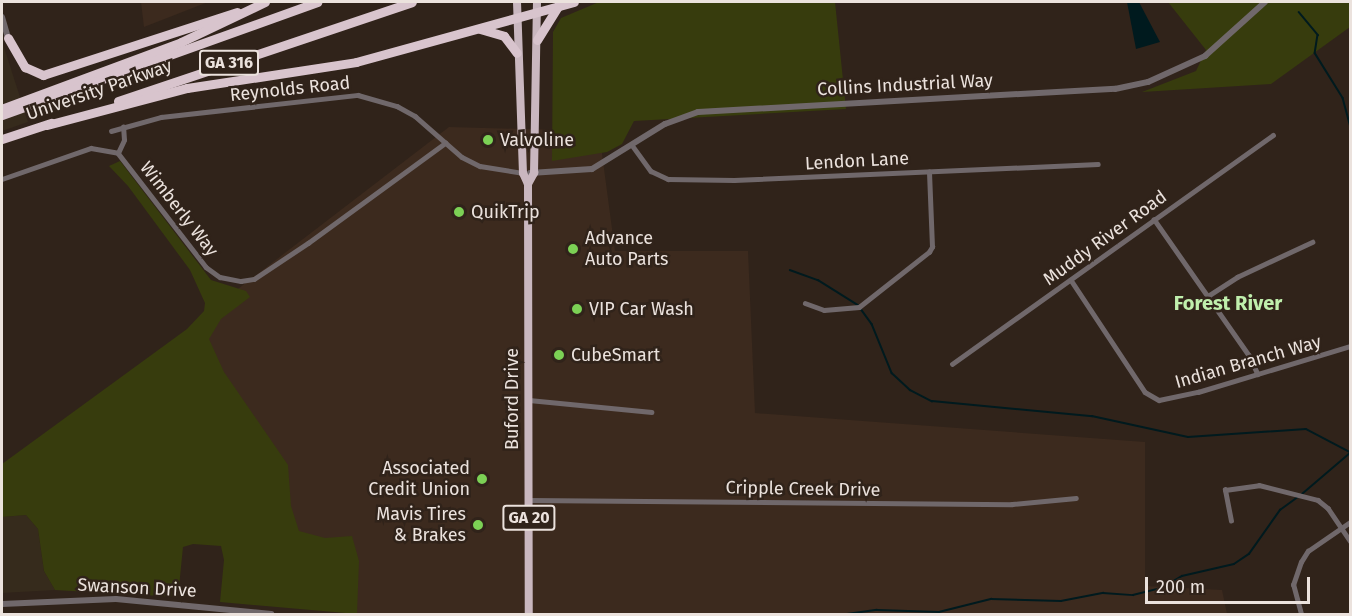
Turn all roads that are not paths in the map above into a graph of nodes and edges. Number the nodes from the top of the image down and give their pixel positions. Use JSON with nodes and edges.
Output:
{"nodes":[{"id":1,"x":263,"y":2,"type":"edge"},
{"id":2,"x":317,"y":2,"type":"edge"},
{"id":3,"x":412,"y":2,"type":"edge"},
{"id":4,"x":517,"y":2,"type":"edge"},
{"id":5,"x":574,"y":2,"type":"edge"},
{"id":6,"x":1265,"y":2,"type":"edge"},
{"id":7,"x":537,"y":7,"type":"edge"},
{"id":8,"x":558,"y":7,"type":"junction"},
{"id":9,"x":2,"y":17,"type":"edge"},
{"id":10,"x":517,"y":18,"type":"junction"},
{"id":11,"x":475,"y":29,"type":"junction"},
{"id":12,"x":8,"y":38,"type":"joint"},
{"id":13,"x":537,"y":40,"type":"junction"},
{"id":14,"x":517,"y":53,"type":"junction"},
{"id":15,"x":2,"y":109,"type":"edge"},
{"id":16,"x":2,"y":115,"type":"edge"},
{"id":17,"x":47,"y":125,"type":"junction"},
{"id":18,"x":123,"y":127,"type":"junction"},
{"id":19,"x":111,"y":131,"type":"dead end"},
{"id":20,"x":1273,"y":135,"type":"dead end"},
{"id":21,"x":2,"y":139,"type":"edge"},
{"id":22,"x":445,"y":142,"type":"junction"},
{"id":23,"x":633,"y":145,"type":"junction"},
{"id":24,"x":118,"y":153,"type":"junction"},
{"id":25,"x":1098,"y":165,"type":"dead end"},
{"id":26,"x":929,"y":172,"type":"junction"},
{"id":27,"x":523,"y":173,"type":"junction"},
{"id":28,"x":534,"y":173,"type":"junction"},
{"id":29,"x":2,"y":178,"type":"edge"},
{"id":30,"x":528,"y":184,"type":"junction"},
{"id":31,"x":1154,"y":219,"type":"junction"},
{"id":32,"x":1312,"y":242,"type":"dead end"},
{"id":33,"x":1071,"y":280,"type":"junction"},
{"id":34,"x":1208,"y":296,"type":"junction"},
{"id":35,"x":805,"y":303,"type":"dead end"},
{"id":36,"x":1350,"y":346,"type":"edge"},
{"id":37,"x":952,"y":364,"type":"dead end"},
{"id":38,"x":1258,"y":374,"type":"junction"},
{"id":39,"x":529,"y":399,"type":"junction"},
{"id":40,"x":651,"y":412,"type":"dead end"},
{"id":41,"x":1077,"y":498,"type":"dead end"},
{"id":42,"x":528,"y":500,"type":"junction"},
{"id":43,"x":1231,"y":521,"type":"dead end"},
{"id":44,"x":1350,"y":522,"type":"edge"},
{"id":45,"x":1342,"y":527,"type":"junction"},
{"id":46,"x":1350,"y":541,"type":"edge"},
{"id":47,"x":2,"y":604,"type":"edge"},
{"id":48,"x":271,"y":615,"type":"edge"},
{"id":49,"x":529,"y":615,"type":"edge"},
{"id":50,"x":1301,"y":615,"type":"edge"}],
"edges":[{"from":1,"to":12,"type":"highway"},
{"from":1,"to":15,"type":"highway"},
{"from":2,"to":16,"type":"highway","name":"University Parkway","number":"GA 316"},
{"from":3,"to":17,"type":"highway","name":"University Parkway","number":"GA 316"},
{"from":4,"to":10,"type":"highway","name":"Buford Drive","number":"GA 20"},
{"from":5,"to":8,"type":"highway"},
{"from":6,"to":23,"type":"street","name":"Collins Industrial Way"},
{"from":7,"to":8,"type":"highway"},
{"from":7,"to":10,"type":"highway"},
{"from":7,"to":13,"type":"highway","name":"Buford Drive","number":"GA 20"},
{"from":8,"to":13,"type":"highway"},
{"from":9,"to":12,"type":"street"},
{"from":10,"to":11,"type":"highway"},
{"from":10,"to":14,"type":"highway","name":"Buford Drive","number":"GA 20"},
{"from":11,"to":14,"type":"highway"},
{"from":11,"to":17,"type":"highway"},
{"from":13,"to":28,"type":"highway","name":"Buford Drive","number":"GA 20"},
{"from":14,"to":27,"type":"highway","name":"Buford Drive","number":"GA 20"},
{"from":17,"to":21,"type":"highway","name":"University Parkway","number":"GA 316"},
{"from":18,"to":19,"type":"street","name":"Reynolds Road"},
{"from":18,"to":22,"type":"street","name":"Reynolds Road"},
{"from":18,"to":24,"type":"street"},
{"from":20,"to":31,"type":"street","name":"Muddy River Road"},
{"from":22,"to":24,"type":"street","name":"Wimberly Way"},
{"from":22,"to":27,"type":"street","name":"Reynolds Road"},
{"from":23,"to":26,"type":"street","name":"Lendon Lane"},
{"from":23,"to":28,"type":"street","name":"Collins Industrial Way"},
{"from":24,"to":29,"type":"street","name":"Wimberly Way"},
{"from":25,"to":26,"type":"street","name":"Lendon Lane"},
{"from":26,"to":35,"type":"street"},
{"from":27,"to":28,"type":"street","name":"Collins Industrial Way"},
{"from":27,"to":30,"type":"highway","name":"Buford Drive","number":"GA 20"},
{"from":28,"to":30,"type":"highway","name":"Buford Drive","number":"GA 20"},
{"from":30,"to":39,"type":"highway","name":"Buford Drive","number":"GA 20"},
{"from":31,"to":33,"type":"street","name":"Muddy River Road"},
{"from":31,"to":34,"type":"street"},
{"from":32,"to":34,"type":"street"},
{"from":33,"to":37,"type":"street","name":"Muddy River Road"},
{"from":33,"to":38,"type":"street","name":"Indian Branch Way"},
{"from":34,"to":38,"type":"street"},
{"from":36,"to":38,"type":"street","name":"Indian Branch Way"},
{"from":39,"to":40,"type":"street"},
{"from":39,"to":42,"type":"highway","name":"Buford Drive","number":"GA 20"},
{"from":41,"to":42,"type":"street","name":"Cripple Creek Drive"},
{"from":42,"to":49,"type":"highway","name":"Buford Drive","number":"GA 20"},
{"from":43,"to":45,"type":"street"},
{"from":44,"to":45,"type":"street"},
{"from":45,"to":46,"type":"street"},
{"from":45,"to":50,"type":"street"},
{"from":47,"to":48,"type":"street","name":"Swanson Drive"}]}
